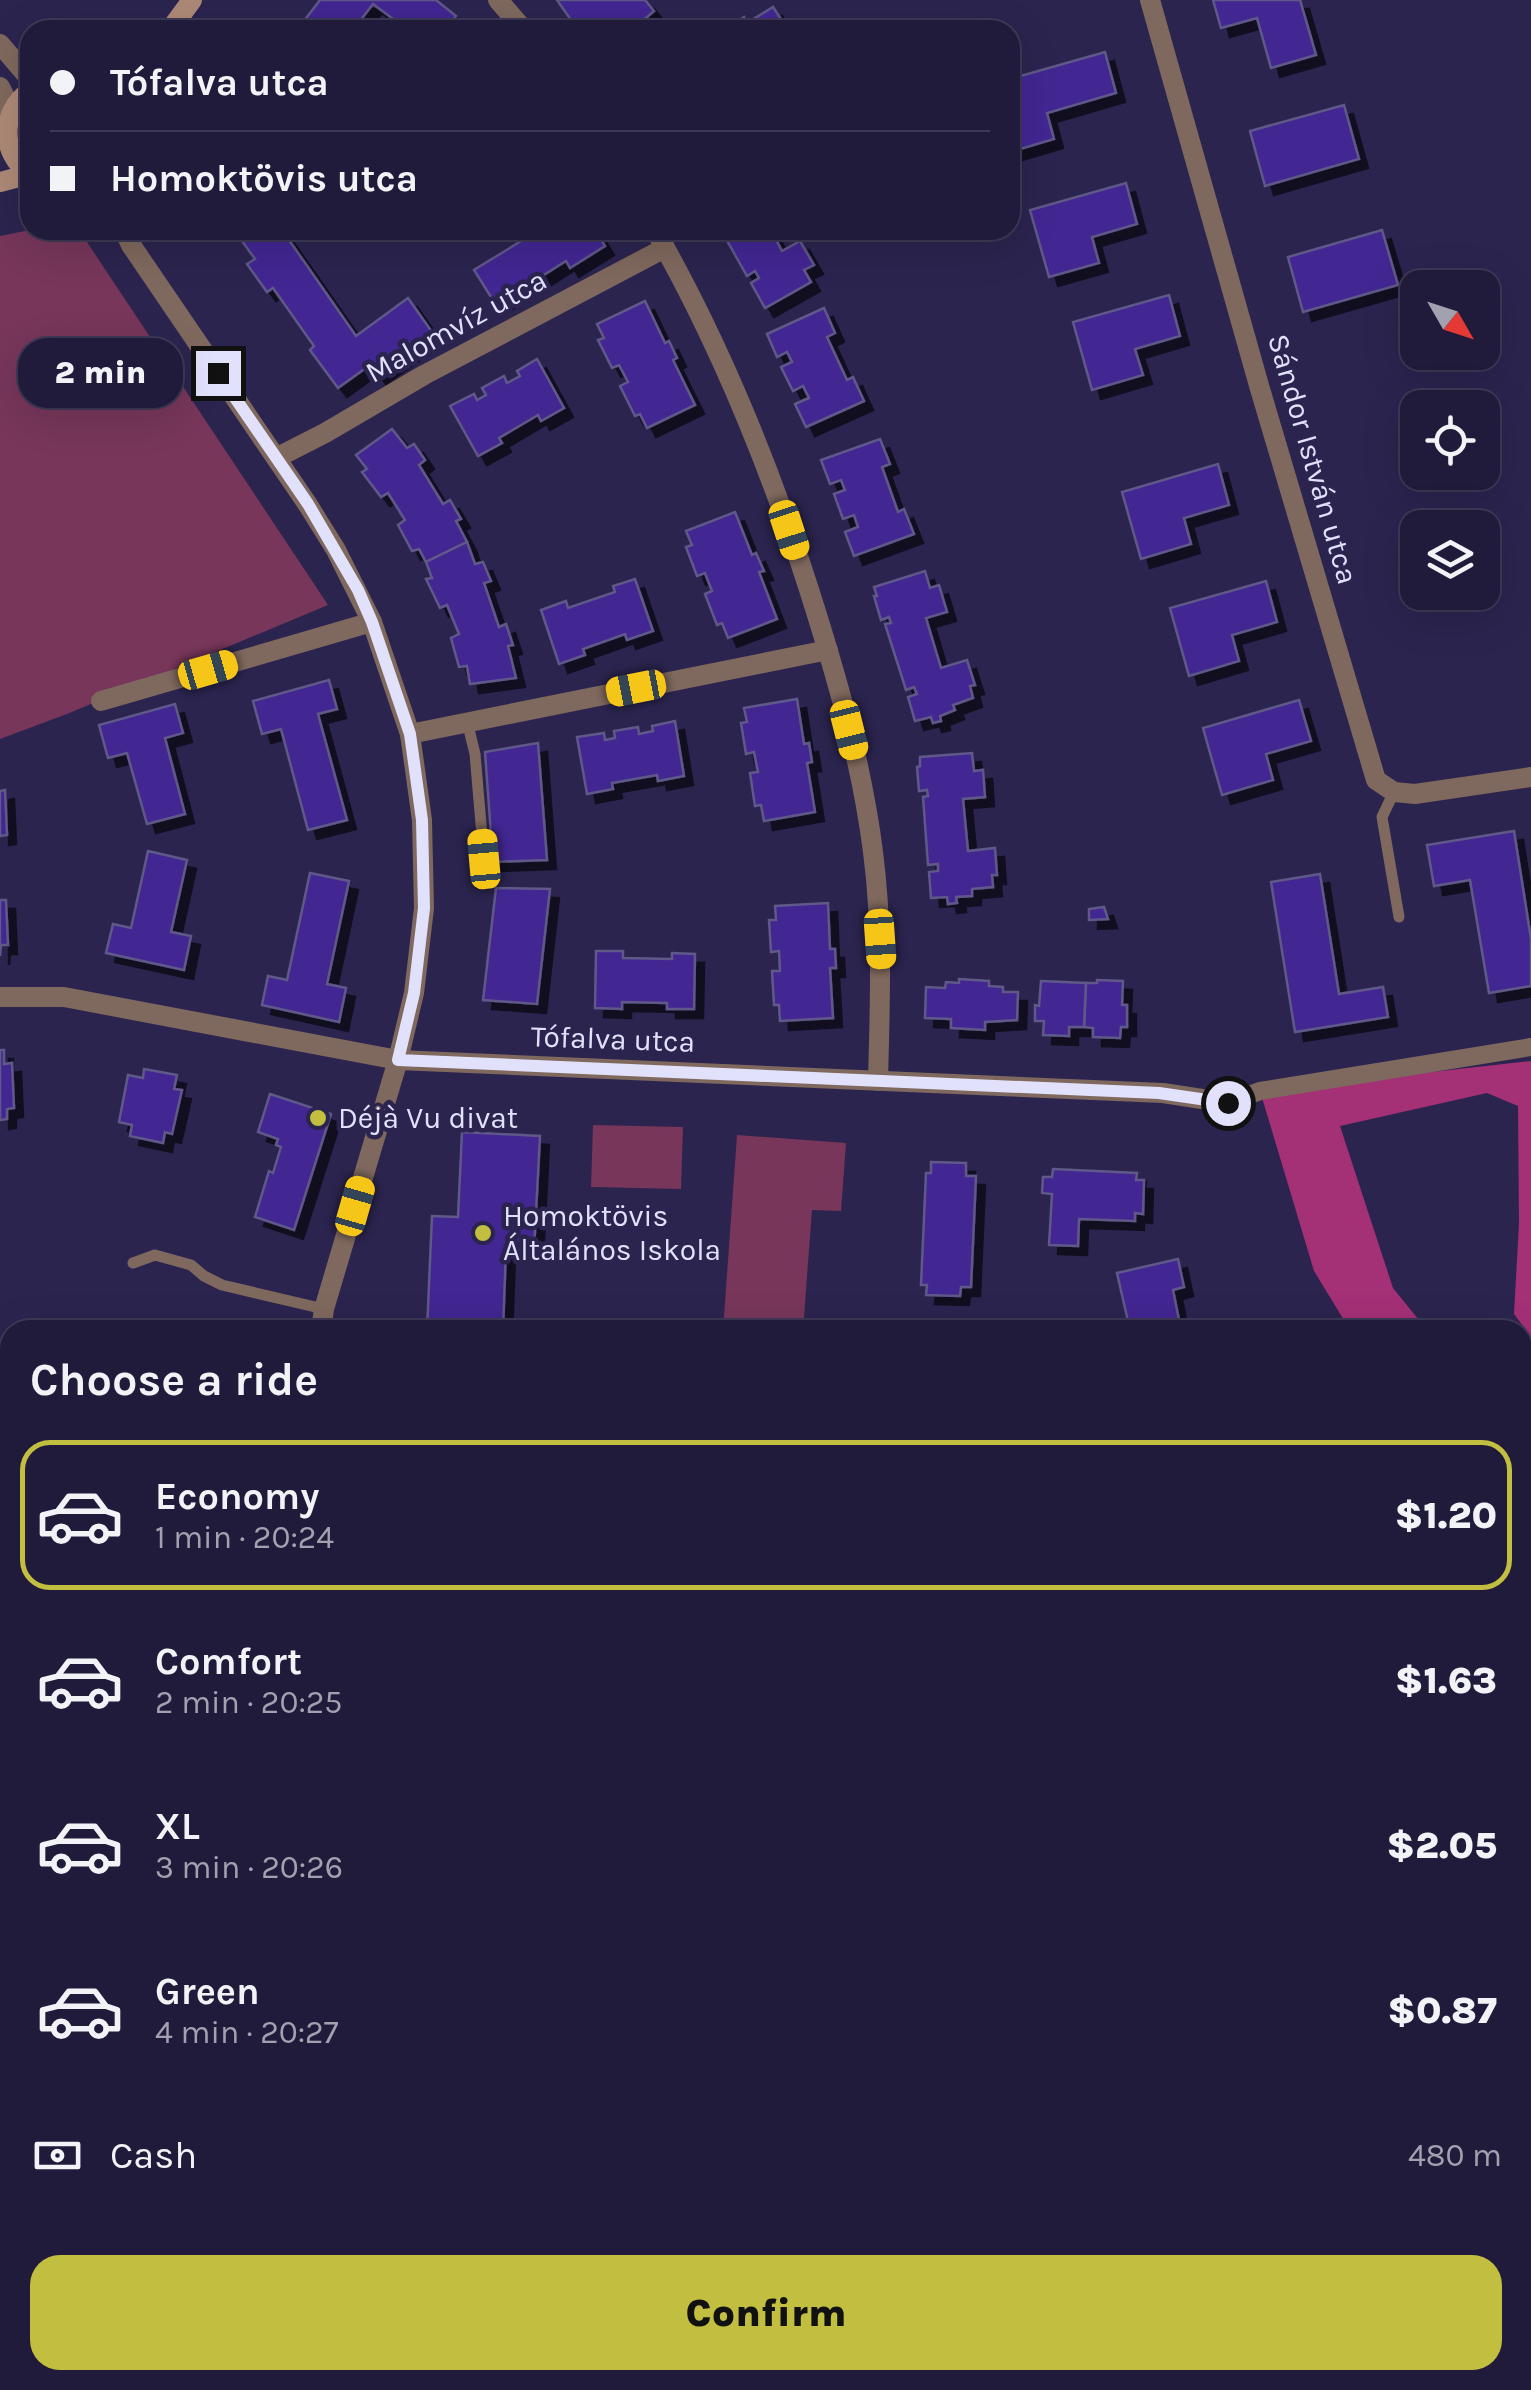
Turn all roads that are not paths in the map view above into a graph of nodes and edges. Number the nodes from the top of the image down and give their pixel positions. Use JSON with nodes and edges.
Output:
{"nodes":[{"id":1,"x":192,"y":0,"type":"edge"},
{"id":2,"x":498,"y":0,"type":"edge"},
{"id":3,"x":1150,"y":0,"type":"edge"},
{"id":4,"x":176,"y":20,"type":"edge"},
{"id":5,"x":515,"y":20,"type":"edge"},
{"id":6,"x":0,"y":44,"type":"edge"},
{"id":7,"x":20,"y":67,"type":"edge"},
{"id":8,"x":0,"y":87,"type":"edge"},
{"id":9,"x":20,"y":97,"type":"edge"},
{"id":10,"x":3,"y":129,"type":"edge"},
{"id":11,"x":20,"y":168,"type":"edge"},
{"id":12,"x":126,"y":240,"type":"edge"},
{"id":13,"x":658,"y":240,"type":"edge"},
{"id":14,"x":660,"y":240,"type":"edge"},
{"id":15,"x":276,"y":458,"type":"junction"},
{"id":16,"x":372,"y":622,"type":"junction"},
{"id":17,"x":828,"y":650,"type":"junction"},
{"id":18,"x":100,"y":702,"type":"dead end"},
{"id":19,"x":468,"y":721,"type":"junction"},
{"id":20,"x":410,"y":734,"type":"junction"},
{"id":21,"x":1531,"y":777,"type":"edge"},
{"id":22,"x":1394,"y":792,"type":"junction"},
{"id":23,"x":484,"y":859,"type":"dead end"},
{"id":24,"x":1399,"y":917,"type":"dead end"},
{"id":25,"x":0,"y":997,"type":"edge"},
{"id":26,"x":1531,"y":1048,"type":"edge"},
{"id":27,"x":398,"y":1060,"type":"junction"},
{"id":28,"x":878,"y":1080,"type":"junction"},
{"id":29,"x":1228,"y":1103,"type":"joint"},
{"id":30,"x":134,"y":1263,"type":"dead end"},
{"id":31,"x":323,"y":1320,"type":"edge"}],
"edges":[{"from":1,"to":4,"type":"main road"},
{"from":2,"to":5,"type":"street"},
{"from":3,"to":22,"type":"street","name":"Sándor István utca"},
{"from":6,"to":7,"type":"street"},
{"from":8,"to":10,"type":"street"},
{"from":9,"to":10,"type":"main road"},
{"from":10,"to":11,"type":"main road"},
{"from":12,"to":15,"type":"street"},
{"from":13,"to":15,"type":"street","name":"Malomvíz utca"},
{"from":14,"to":17,"type":"street"},
{"from":15,"to":16,"type":"street"},
{"from":16,"to":18,"type":"street"},
{"from":16,"to":20,"type":"street"},
{"from":17,"to":19,"type":"street"},
{"from":17,"to":28,"type":"street"},
{"from":19,"to":20,"type":"street"},
{"from":19,"to":23,"type":"lane"},
{"from":20,"to":27,"type":"street"},
{"from":21,"to":22,"type":"street"},
{"from":22,"to":24,"type":"lane"},
{"from":25,"to":27,"type":"street","name":"Tófalva utca"},
{"from":26,"to":29,"type":"street"},
{"from":27,"to":28,"type":"street","name":"Tófalva utca"},
{"from":27,"to":31,"type":"street"},
{"from":28,"to":29,"type":"street","name":"Tófalva utca"},
{"from":30,"to":31,"type":"lane"}]}
